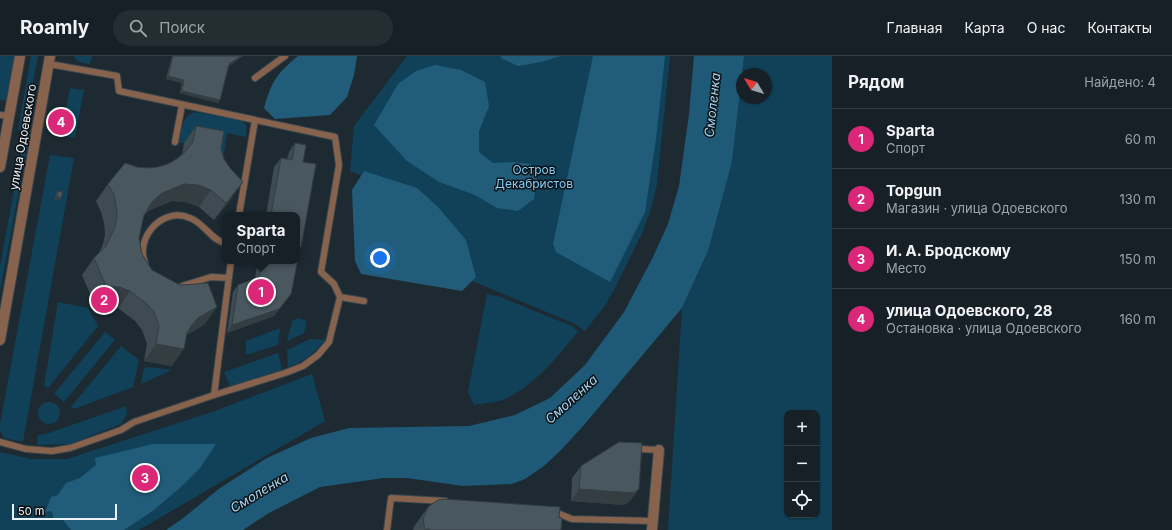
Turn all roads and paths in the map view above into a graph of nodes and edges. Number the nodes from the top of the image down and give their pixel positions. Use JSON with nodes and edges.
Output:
{"nodes":[{"id":1,"x":20,"y":56,"type":"edge"},
{"id":2,"x":285,"y":56,"type":"edge"},
{"id":3,"x":49,"y":60,"type":"edge"},
{"id":4,"x":255,"y":78,"type":"dead end"},
{"id":5,"x":182,"y":105,"type":"junction"},
{"id":6,"x":4,"y":115,"type":"edge"},
{"id":7,"x":255,"y":120,"type":"junction"},
{"id":8,"x":175,"y":142,"type":"dead end"},
{"id":9,"x":0,"y":168,"type":"edge"},
{"id":10,"x":240,"y":212,"type":"edge"},
{"id":11,"x":222,"y":242,"type":"edge"},
{"id":12,"x":231,"y":264,"type":"edge"},
{"id":13,"x":149,"y":272,"type":"edge"},
{"id":14,"x":229,"y":278,"type":"junction"},
{"id":15,"x":172,"y":286,"type":"edge"},
{"id":16,"x":340,"y":297,"type":"junction"},
{"id":17,"x":364,"y":301,"type":"dead end"},
{"id":18,"x":0,"y":340,"type":"edge"},
{"id":19,"x":214,"y":394,"type":"junction"},
{"id":20,"x":0,"y":442,"type":"edge"},
{"id":21,"x":640,"y":449,"type":"edge"},
{"id":22,"x":659,"y":450,"type":"joint"},
{"id":23,"x":454,"y":501,"type":"edge"},
{"id":24,"x":546,"y":508,"type":"edge"},
{"id":25,"x":652,"y":525,"type":"edge"},
{"id":26,"x":387,"y":530,"type":"edge"}],
"edges":[{"from":1,"to":6,"type":"street","name":"улица Одоевского"},
{"from":2,"to":4,"type":"lane"},
{"from":3,"to":5,"type":"lane"},
{"from":3,"to":18,"type":"street","name":"улица Одоевского"},
{"from":5,"to":7,"type":"lane"},
{"from":5,"to":8,"type":"lane"},
{"from":6,"to":9,"type":"street","name":"улица Одоевского"},
{"from":7,"to":10,"type":"lane"},
{"from":7,"to":16,"type":"lane"},
{"from":11,"to":13,"type":"lane"},
{"from":12,"to":14,"type":"lane"},
{"from":14,"to":15,"type":"lane"},
{"from":14,"to":19,"type":"lane"},
{"from":16,"to":17,"type":"lane"},
{"from":16,"to":19,"type":"lane"},
{"from":19,"to":20,"type":"lane"},
{"from":21,"to":22,"type":"lane"},
{"from":22,"to":25,"type":"street"},
{"from":23,"to":26,"type":"lane"},
{"from":24,"to":25,"type":"lane"}]}
